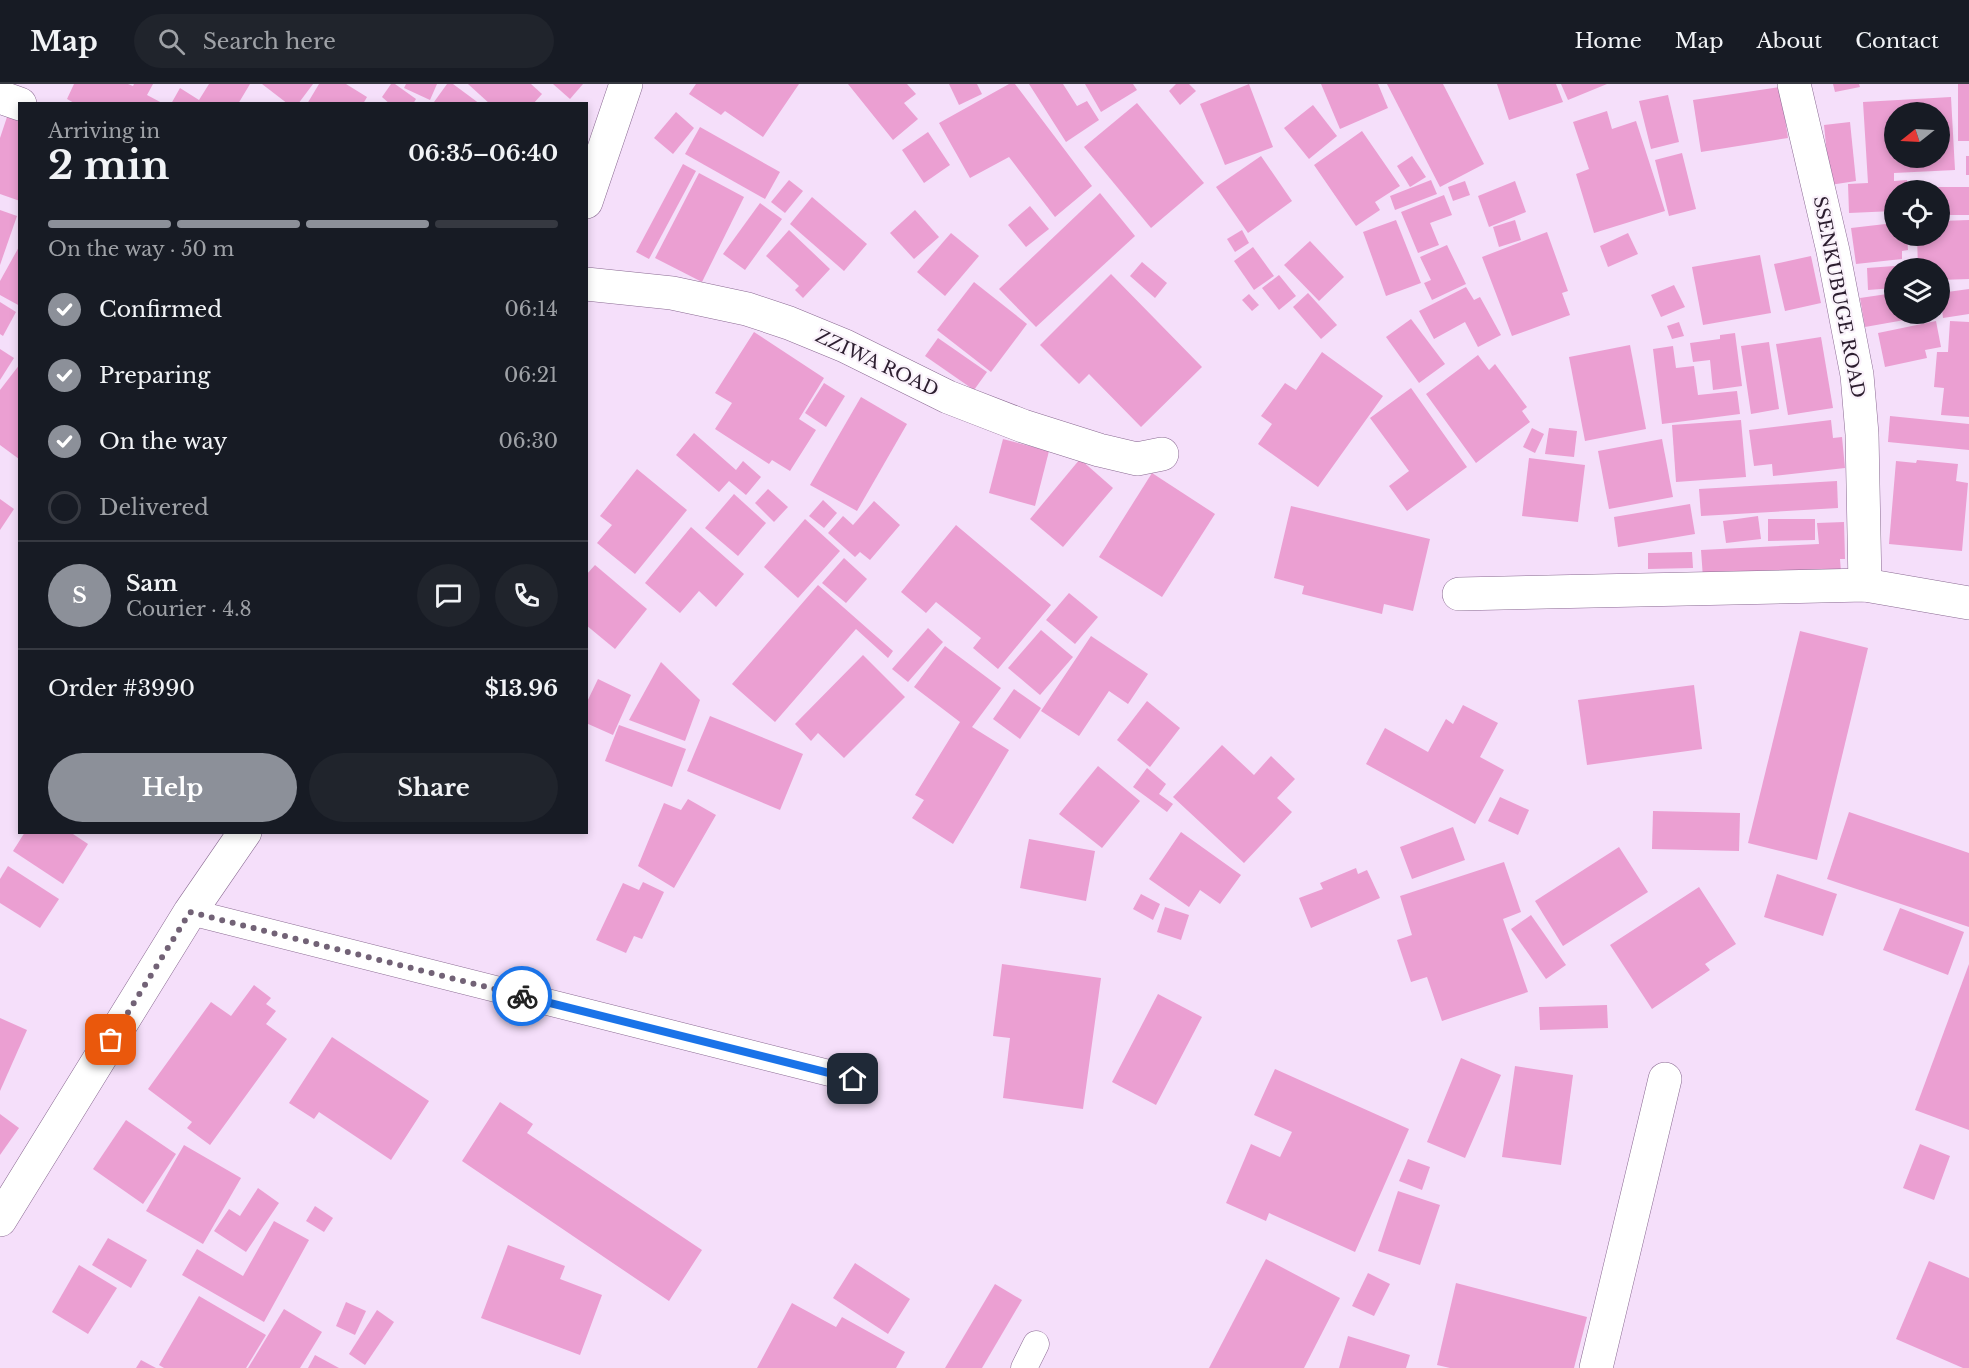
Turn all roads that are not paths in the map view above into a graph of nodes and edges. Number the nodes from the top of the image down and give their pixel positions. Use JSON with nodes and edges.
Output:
{"nodes":[{"id":1,"x":626,"y":84,"type":"edge"},
{"id":2,"x":1794,"y":84,"type":"edge"},
{"id":3,"x":0,"y":97,"type":"edge"},
{"id":4,"x":18,"y":103,"type":"edge"},
{"id":5,"x":588,"y":196,"type":"edge"},
{"id":6,"x":588,"y":284,"type":"edge"},
{"id":7,"x":1162,"y":454,"type":"dead end"},
{"id":8,"x":1865,"y":585,"type":"junction"},
{"id":9,"x":1459,"y":594,"type":"dead end"},
{"id":10,"x":1969,"y":603,"type":"edge"},
{"id":11,"x":244,"y":834,"type":"edge"},
{"id":12,"x":190,"y":912,"type":"junction"},
{"id":13,"x":853,"y":1079,"type":"dead end"},
{"id":14,"x":1665,"y":1079,"type":"dead end"},
{"id":15,"x":0,"y":1220,"type":"edge"},
{"id":16,"x":1036,"y":1344,"type":"dead end"},
{"id":17,"x":1024,"y":1368,"type":"edge"},
{"id":18,"x":1596,"y":1368,"type":"edge"}],
"edges":[{"from":1,"to":5,"type":"street"},
{"from":2,"to":8,"type":"street","name":"SSENKUBUGE ROAD"},
{"from":3,"to":4,"type":"street"},
{"from":6,"to":7,"type":"street","name":"ZZIWA ROAD"},
{"from":8,"to":9,"type":"street"},
{"from":8,"to":10,"type":"street"},
{"from":11,"to":12,"type":"street"},
{"from":12,"to":13,"type":"lane"},
{"from":12,"to":15,"type":"street"},
{"from":14,"to":18,"type":"street"},
{"from":16,"to":17,"type":"lane"}]}
